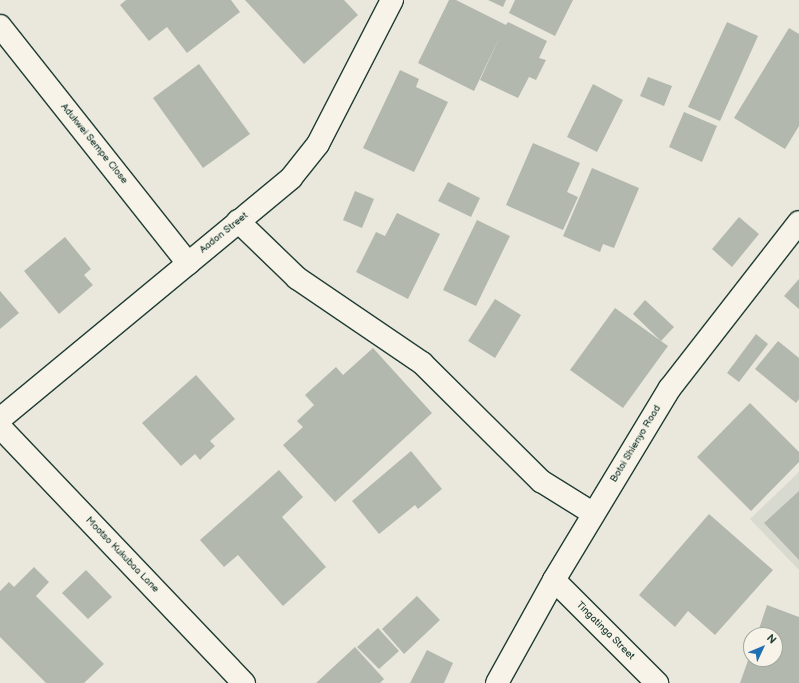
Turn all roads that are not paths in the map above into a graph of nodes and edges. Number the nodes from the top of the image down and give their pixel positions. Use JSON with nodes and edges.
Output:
{"nodes":[{"id":1,"x":392,"y":0,"type":"edge"},
{"id":2,"x":0,"y":26,"type":"edge"},
{"id":3,"x":238,"y":221,"type":"junction"},
{"id":4,"x":799,"y":222,"type":"edge"},
{"id":5,"x":188,"y":262,"type":"junction"},
{"id":6,"x":0,"y":419,"type":"edge"},
{"id":7,"x":0,"y":427,"type":"edge"},
{"id":8,"x":594,"y":514,"type":"junction"},
{"id":9,"x":554,"y":580,"type":"junction"},
{"id":10,"x":244,"y":683,"type":"edge"},
{"id":11,"x":497,"y":683,"type":"edge"},
{"id":12,"x":657,"y":683,"type":"edge"}],
"edges":[{"from":1,"to":3,"type":"street","name":"Aadon Street"},
{"from":2,"to":5,"type":"street","name":"Adukwei Sempe Close"},
{"from":3,"to":5,"type":"street","name":"Aadon Street"},
{"from":3,"to":8,"type":"street"},
{"from":4,"to":8,"type":"street","name":"Botoi Shienyo Road"},
{"from":5,"to":6,"type":"street","name":"Aadon Street"},
{"from":7,"to":10,"type":"street","name":"Mootso Kukubaa Lane"},
{"from":8,"to":9,"type":"street","name":"Botoi Shienyo Road"},
{"from":9,"to":11,"type":"street","name":"Botoi Shienyo Road"},
{"from":9,"to":12,"type":"street","name":"Tingatinga Street"}]}
